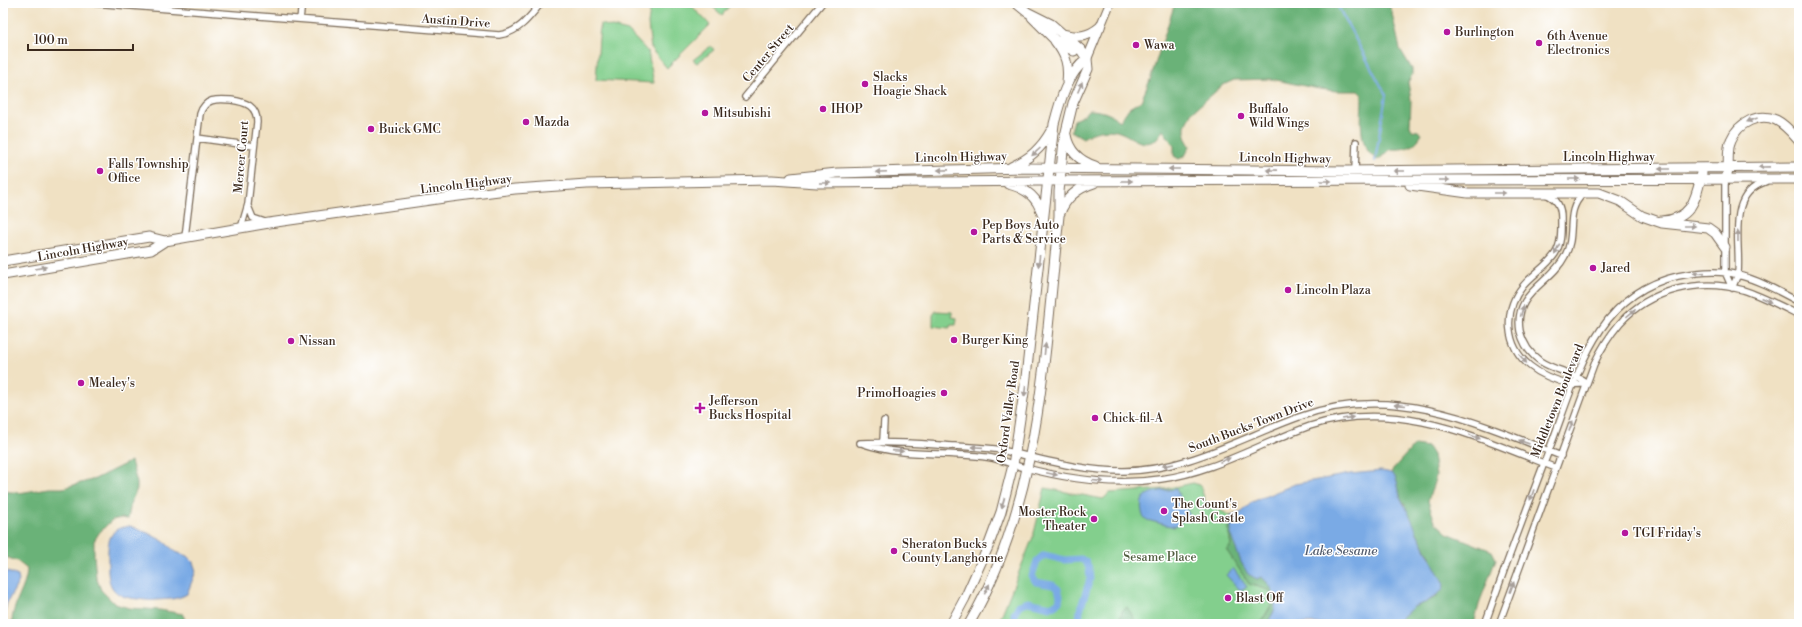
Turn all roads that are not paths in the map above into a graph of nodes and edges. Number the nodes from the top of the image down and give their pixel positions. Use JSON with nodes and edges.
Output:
{"nodes":[{"id":1,"x":93,"y":3,"type":"edge"},
{"id":2,"x":302,"y":3,"type":"edge"},
{"id":3,"x":541,"y":3,"type":"edge"},
{"id":4,"x":822,"y":3,"type":"edge"},
{"id":5,"x":1016,"y":3,"type":"edge"},
{"id":6,"x":1110,"y":3,"type":"edge"},
{"id":7,"x":1027,"y":12,"type":"junction"},
{"id":8,"x":300,"y":19,"type":"junction"},
{"id":9,"x":1100,"y":27,"type":"junction"},
{"id":10,"x":1063,"y":34,"type":"junction"},
{"id":11,"x":1055,"y":40,"type":"junction"},
{"id":12,"x":1087,"y":59,"type":"junction"},
{"id":13,"x":1066,"y":87,"type":"junction"},
{"id":14,"x":745,"y":97,"type":"dead end"},
{"id":15,"x":1054,"y":124,"type":"junction"},
{"id":16,"x":1066,"y":127,"type":"junction"},
{"id":17,"x":197,"y":138,"type":"junction"},
{"id":18,"x":1799,"y":141,"type":"edge"},
{"id":19,"x":1356,"y":142,"type":"dead end"},
{"id":20,"x":254,"y":146,"type":"junction"},
{"id":21,"x":1799,"y":167,"type":"edge"},
{"id":22,"x":1007,"y":168,"type":"junction"},
{"id":23,"x":1048,"y":168,"type":"junction"},
{"id":24,"x":1061,"y":168,"type":"junction"},
{"id":25,"x":1100,"y":168,"type":"junction"},
{"id":26,"x":1703,"y":168,"type":"junction"},
{"id":27,"x":1728,"y":168,"type":"junction"},
{"id":28,"x":1355,"y":171,"type":"junction"},
{"id":29,"x":1700,"y":179,"type":"junction"},
{"id":30,"x":1725,"y":179,"type":"junction"},
{"id":31,"x":1773,"y":179,"type":"junction"},
{"id":32,"x":1799,"y":179,"type":"edge"},
{"id":33,"x":772,"y":180,"type":"junction"},
{"id":34,"x":1375,"y":180,"type":"junction"},
{"id":35,"x":996,"y":181,"type":"junction"},
{"id":36,"x":1047,"y":181,"type":"junction"},
{"id":37,"x":1060,"y":181,"type":"junction"},
{"id":38,"x":1100,"y":181,"type":"junction"},
{"id":39,"x":1584,"y":192,"type":"junction"},
{"id":40,"x":1541,"y":193,"type":"junction"},
{"id":41,"x":248,"y":204,"type":"junction"},
{"id":42,"x":1059,"y":216,"type":"junction"},
{"id":43,"x":1043,"y":218,"type":"junction"},
{"id":44,"x":1652,"y":220,"type":"junction"},
{"id":45,"x":269,"y":223,"type":"junction"},
{"id":46,"x":241,"y":228,"type":"junction"},
{"id":47,"x":185,"y":237,"type":"junction"},
{"id":48,"x":165,"y":241,"type":"junction"},
{"id":49,"x":1725,"y":247,"type":"junction"},
{"id":50,"x":3,"y":261,"type":"edge"},
{"id":51,"x":1725,"y":272,"type":"junction"},
{"id":52,"x":3,"y":275,"type":"edge"},
{"id":53,"x":1738,"y":275,"type":"junction"},
{"id":54,"x":1732,"y":288,"type":"junction"},
{"id":55,"x":1799,"y":302,"type":"edge"},
{"id":56,"x":1799,"y":315,"type":"edge"},
{"id":57,"x":1577,"y":376,"type":"junction"},
{"id":58,"x":1587,"y":383,"type":"junction"},
{"id":59,"x":1573,"y":385,"type":"junction"},
{"id":60,"x":884,"y":421,"type":"dead end"},
{"id":61,"x":883,"y":441,"type":"junction"},
{"id":62,"x":1549,"y":451,"type":"junction"},
{"id":63,"x":1015,"y":454,"type":"junction"},
{"id":64,"x":1561,"y":456,"type":"junction"},
{"id":65,"x":1030,"y":457,"type":"junction"},
{"id":66,"x":1544,"y":463,"type":"junction"},
{"id":67,"x":1013,"y":465,"type":"junction"},
{"id":68,"x":1556,"y":468,"type":"junction"},
{"id":69,"x":1028,"y":469,"type":"junction"},
{"id":70,"x":951,"y":624,"type":"edge"},
{"id":71,"x":968,"y":624,"type":"edge"},
{"id":72,"x":1485,"y":624,"type":"edge"},
{"id":73,"x":1499,"y":624,"type":"edge"}],
"edges":[{"from":1,"to":8,"type":"street","name":"Austin Drive"},
{"from":2,"to":8,"type":"street"},
{"from":3,"to":8,"type":"street","name":"Austin Drive"},
{"from":4,"to":14,"type":"street","name":"Center Street"},
{"from":5,"to":7,"type":"main road"},
{"from":6,"to":9,"type":"main road"},
{"from":7,"to":10,"type":"main road"},
{"from":7,"to":11,"type":"main road"},
{"from":9,"to":10,"type":"main road"},
{"from":9,"to":12,"type":"main road"},
{"from":10,"to":12,"type":"main road"},
{"from":11,"to":12,"type":"main road"},
{"from":11,"to":13,"type":"main road"},
{"from":12,"to":13,"type":"main road","name":"Oxford Valley Road"},
{"from":16,"to":12,"type":"main road","one_way":true},
{"from":13,"to":15,"type":"main road","name":"Oxford Valley Road"},
{"from":15,"to":22,"type":"main road","one_way":true},
{"from":15,"to":23,"type":"main road","name":"Oxford Valley Road"},
{"from":16,"to":24,"type":"main road"},
{"from":16,"to":25,"type":"main road"},
{"from":17,"to":20,"type":"street"},
{"from":17,"to":20,"type":"street","name":"Mercer Court"},
{"from":17,"to":47,"type":"street","name":"Mercer Court"},
{"from":18,"to":27,"type":"main road","one_way":true},
{"from":19,"to":28,"type":"street"},
{"from":20,"to":41,"type":"street","name":"Mercer Court"},
{"from":21,"to":27,"type":"main road","name":"Lincoln Highway","one_way":true},
{"from":22,"to":23,"type":"main road","name":"Lincoln Highway"},
{"from":22,"to":33,"type":"main road","name":"Lincoln Highway","one_way":true},
{"from":23,"to":24,"type":"main road","name":"Lincoln Highway"},
{"from":23,"to":36,"type":"main road","name":"Oxford Valley Road"},
{"from":24,"to":25,"type":"main road","name":"Lincoln Highway"},
{"from":24,"to":37,"type":"main road"},
{"from":28,"to":25,"type":"main road","name":"Lincoln Highway","one_way":true},
{"from":26,"to":27,"type":"main road","name":"Lincoln Highway"},
{"from":26,"to":28,"type":"main road","name":"Lincoln Highway","one_way":true},
{"from":26,"to":29,"type":"main road"},
{"from":27,"to":30,"type":"main road"},
{"from":29,"to":30,"type":"main road","name":"Lincoln Highway"},
{"from":34,"to":29,"type":"main road","name":"Lincoln Highway","one_way":true},
{"from":29,"to":44,"type":"main road"},
{"from":30,"to":31,"type":"main road","name":"Lincoln Highway"},
{"from":30,"to":49,"type":"street"},
{"from":31,"to":32,"type":"main road","name":"Lincoln Highway"},
{"from":53,"to":31,"type":"street","one_way":true},
{"from":33,"to":35,"type":"main road","name":"Lincoln Highway","one_way":true},
{"from":33,"to":45,"type":"main road","name":"Lincoln Highway"},
{"from":38,"to":34,"type":"main road","name":"Lincoln Highway","one_way":true},
{"from":34,"to":40,"type":"main road","one_way":true},
{"from":35,"to":36,"type":"main road","name":"Lincoln Highway"},
{"from":35,"to":43,"type":"main road"},
{"from":36,"to":37,"type":"main road","name":"Lincoln Highway"},
{"from":36,"to":43,"type":"main road","name":"Oxford Valley Road"},
{"from":37,"to":38,"type":"main road","name":"Lincoln Highway"},
{"from":37,"to":42,"type":"main road"},
{"from":38,"to":42,"type":"main road"},
{"from":39,"to":40,"type":"main road"},
{"from":39,"to":44,"type":"main road"},
{"from":57,"to":39,"type":"street","one_way":true},
{"from":40,"to":59,"type":"street","one_way":true},
{"from":41,"to":45,"type":"street","name":"Mercer Court"},
{"from":41,"to":46,"type":"street","name":"Mercer Court"},
{"from":65,"to":42,"type":"main road","one_way":true},
{"from":43,"to":63,"type":"main road","name":"Oxford Valley Road","one_way":true},
{"from":44,"to":49,"type":"main road","one_way":true},
{"from":45,"to":46,"type":"main road","name":"Lincoln Highway"},
{"from":46,"to":47,"type":"main road","name":"Lincoln Highway"},
{"from":47,"to":48,"type":"main road","name":"Lincoln Highway"},
{"from":48,"to":50,"type":"main road","name":"Lincoln Highway"},
{"from":52,"to":48,"type":"main road","name":"Lincoln Highway","one_way":true},
{"from":49,"to":51,"type":"street"},
{"from":51,"to":53,"type":"street","name":"Middletown Boulevard"},
{"from":51,"to":54,"type":"street"},
{"from":51,"to":57,"type":"street","name":"Middletown Boulevard","one_way":true},
{"from":53,"to":54,"type":"street"},
{"from":53,"to":55,"type":"street","name":"Middletown Boulevard"},
{"from":54,"to":56,"type":"street","name":"Middletown Boulevard","one_way":true},
{"from":58,"to":54,"type":"street","name":"Middletown Boulevard","one_way":true},
{"from":57,"to":58,"type":"street"},
{"from":57,"to":59,"type":"street","name":"Middletown Boulevard"},
{"from":58,"to":59,"type":"street"},
{"from":64,"to":58,"type":"street","name":"Middletown Boulevard","one_way":true},
{"from":59,"to":62,"type":"street","name":"Middletown Boulevard"},
{"from":60,"to":61,"type":"street"},
{"from":63,"to":61,"type":"street","name":"South Bucks Town Drive","one_way":true},
{"from":61,"to":67,"type":"street","name":"South Bucks Town Drive","one_way":true},
{"from":62,"to":64,"type":"street","name":"South Bucks Town Drive"},
{"from":62,"to":65,"type":"street","name":"South Bucks Town Drive","one_way":true},
{"from":62,"to":66,"type":"street","name":"Middletown Boulevard"},
{"from":63,"to":65,"type":"street","name":"South Bucks Town Drive"},
{"from":63,"to":67,"type":"main road","name":"Oxford Valley Road"},
{"from":64,"to":68,"type":"street","name":"Middletown Boulevard"},
{"from":65,"to":69,"type":"main road"},
{"from":66,"to":68,"type":"street","name":"South Bucks Town Drive"},
{"from":69,"to":66,"type":"street","name":"South Bucks Town Drive","one_way":true},
{"from":66,"to":72,"type":"street","name":"Middletown Boulevard","one_way":true},
{"from":67,"to":69,"type":"street","name":"South Bucks Town Drive"},
{"from":67,"to":70,"type":"main road","name":"Oxford Valley Road","one_way":true},
{"from":73,"to":68,"type":"street","name":"Middletown Boulevard","one_way":true},
{"from":71,"to":69,"type":"main road","one_way":true}]}
